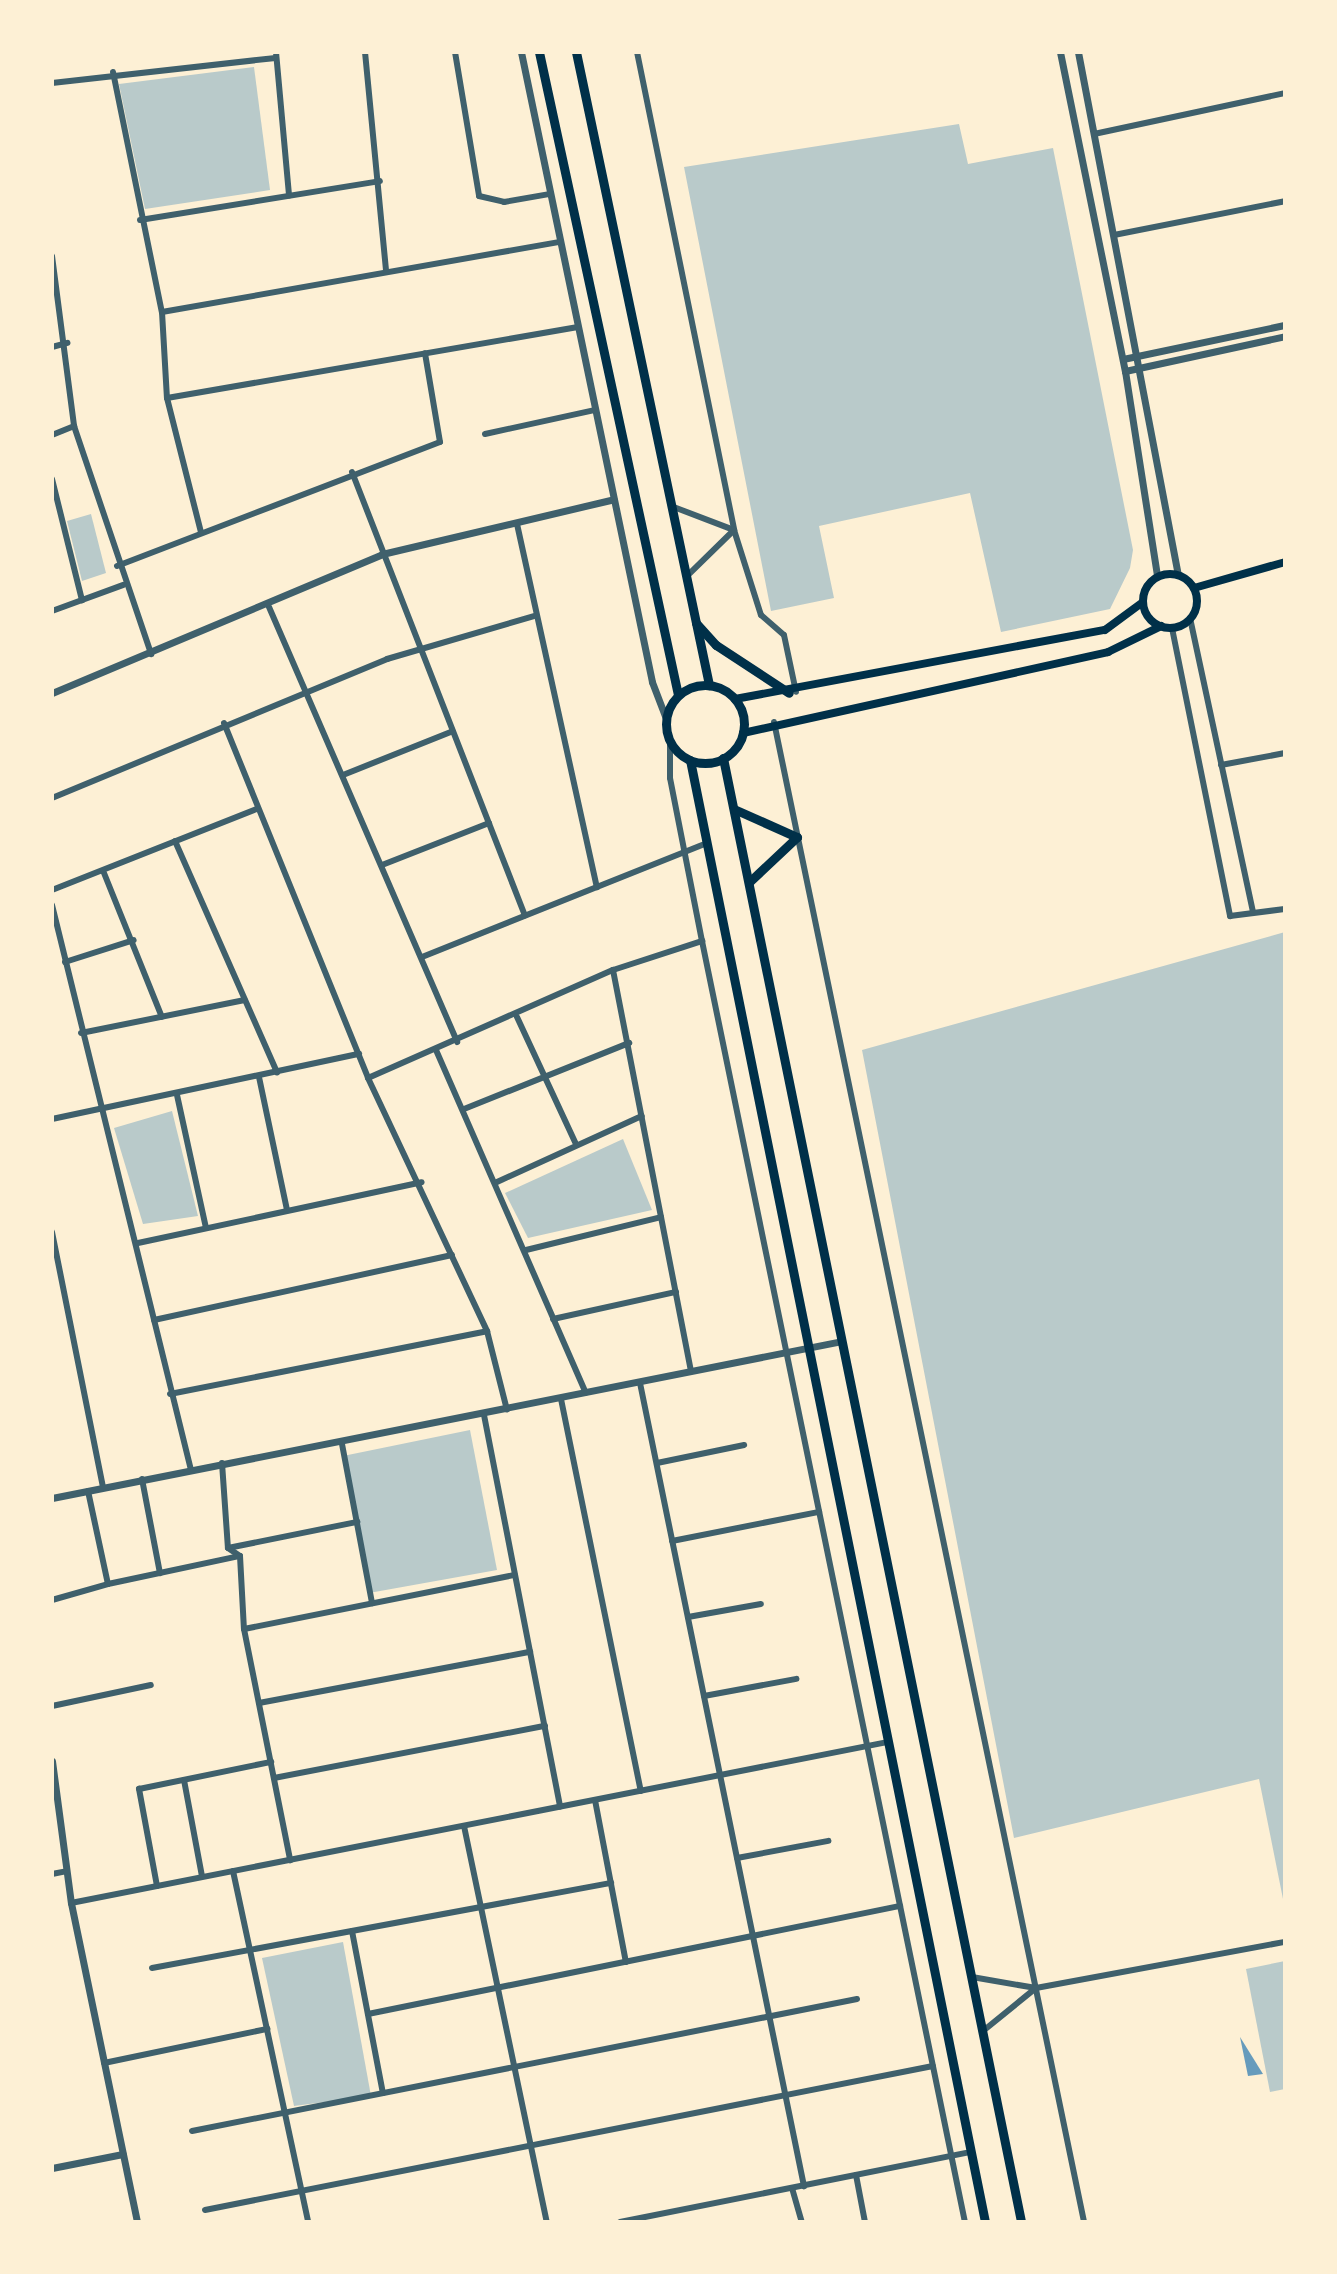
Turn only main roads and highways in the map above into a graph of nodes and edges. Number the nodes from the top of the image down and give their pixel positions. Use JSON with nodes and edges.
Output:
{"nodes":[{"id":1,"x":539,"y":52,"type":"edge"},
{"id":2,"x":576,"y":52,"type":"edge"},
{"id":3,"x":1285,"y":562,"type":"edge"},
{"id":4,"x":1194,"y":588,"type":"junction"},
{"id":5,"x":1143,"y":602,"type":"junction"},
{"id":6,"x":694,"y":621,"type":"junction"},
{"id":7,"x":1161,"y":626,"type":"junction"},
{"id":8,"x":709,"y":685,"type":"junction"},
{"id":9,"x":793,"y":692,"type":"junction"},
{"id":10,"x":678,"y":695,"type":"junction"},
{"id":11,"x":735,"y":699,"type":"junction"},
{"id":12,"x":743,"y":733,"type":"junction"},
{"id":13,"x":723,"y":758,"type":"junction"},
{"id":14,"x":690,"y":760,"type":"junction"},
{"id":15,"x":734,"y":809,"type":"junction"},
{"id":16,"x":749,"y":882,"type":"junction"},
{"id":17,"x":985,"y":2222,"type":"edge"},
{"id":18,"x":1021,"y":2222,"type":"edge"}],
"edges":[{"from":1,"to":10,"type":"main road"},
{"from":2,"to":6,"type":"main road"},
{"from":3,"to":4,"type":"main road"},
{"from":4,"to":5,"type":"main road"},
{"from":4,"to":7,"type":"main road"},
{"from":5,"to":7,"type":"main road"},
{"from":5,"to":9,"type":"main road"},
{"from":6,"to":8,"type":"main road"},
{"from":6,"to":9,"type":"main road"},
{"from":7,"to":12,"type":"main road"},
{"from":8,"to":10,"type":"main road"},
{"from":8,"to":11,"type":"main road"},
{"from":9,"to":11,"type":"main road"},
{"from":10,"to":14,"type":"main road"},
{"from":11,"to":12,"type":"main road"},
{"from":12,"to":13,"type":"main road"},
{"from":13,"to":14,"type":"main road"},
{"from":13,"to":15,"type":"main road"},
{"from":14,"to":17,"type":"main road"},
{"from":15,"to":16,"type":"main road"},
{"from":15,"to":16,"type":"main road"},
{"from":16,"to":18,"type":"main road"}]}
